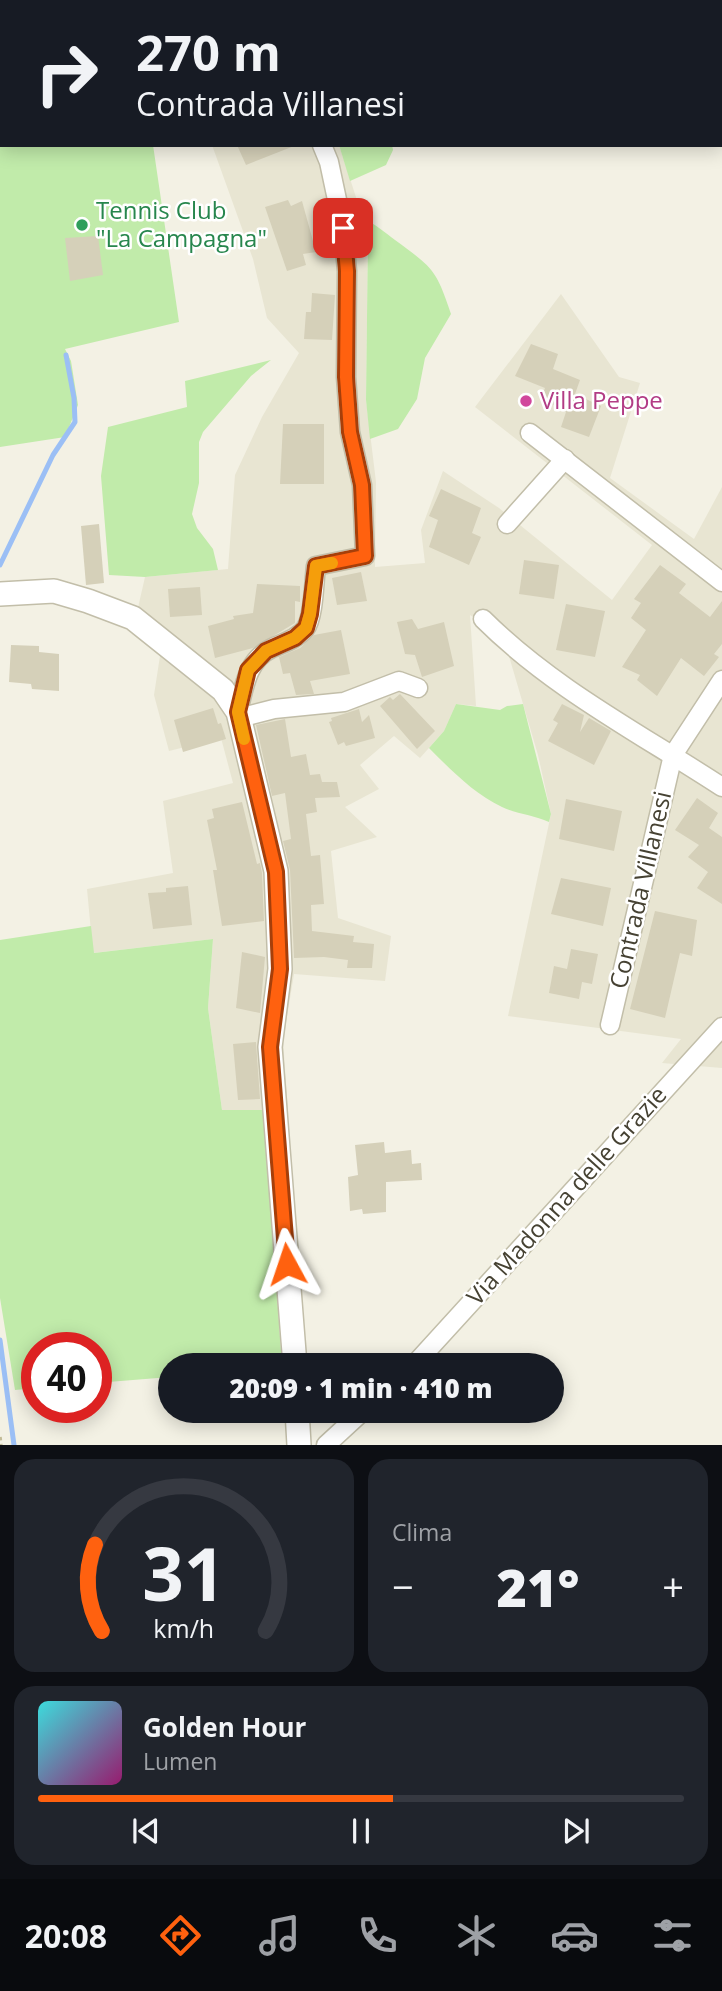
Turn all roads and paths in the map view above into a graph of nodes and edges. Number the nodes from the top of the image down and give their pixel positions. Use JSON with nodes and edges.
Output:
{"nodes":[{"id":1,"x":322,"y":147,"type":"edge"},
{"id":2,"x":530,"y":433,"type":"dead end"},
{"id":3,"x":565,"y":458,"type":"junction"},
{"id":4,"x":507,"y":524,"type":"dead end"},
{"id":5,"x":722,"y":582,"type":"edge"},
{"id":6,"x":0,"y":594,"type":"edge"},
{"id":7,"x":483,"y":620,"type":"dead end"},
{"id":8,"x":722,"y":680,"type":"edge"},
{"id":9,"x":418,"y":688,"type":"dead end"},
{"id":10,"x":238,"y":715,"type":"junction"},
{"id":11,"x":673,"y":755,"type":"junction"},
{"id":12,"x":722,"y":787,"type":"edge"},
{"id":13,"x":610,"y":1025,"type":"dead end"},
{"id":14,"x":722,"y":1027,"type":"edge"},
{"id":15,"x":294,"y":1353,"type":"edge"},
{"id":16,"x":425,"y":1353,"type":"edge"},
{"id":17,"x":298,"y":1423,"type":"edge"},
{"id":18,"x":350,"y":1423,"type":"edge"},
{"id":19,"x":0,"y":1437,"type":"edge"},
{"id":20,"x":1,"y":1445,"type":"edge"},
{"id":21,"x":299,"y":1445,"type":"edge"},
{"id":22,"x":326,"y":1445,"type":"edge"}],
"edges":[{"from":1,"to":10,"type":"street"},
{"from":2,"to":3,"type":"street"},
{"from":3,"to":4,"type":"street"},
{"from":3,"to":5,"type":"street"},
{"from":6,"to":10,"type":"street"},
{"from":7,"to":11,"type":"street","name":"Contrada Villanesi"},
{"from":8,"to":11,"type":"street","name":"Contrada Villanesi"},
{"from":9,"to":10,"type":"street"},
{"from":10,"to":15,"type":"street"},
{"from":11,"to":12,"type":"street","name":"Contrada Villanesi"},
{"from":11,"to":13,"type":"street","name":"Contrada Villanesi"},
{"from":14,"to":16,"type":"street","name":"Via Madonna delle Grazie"},
{"from":17,"to":21,"type":"street"},
{"from":18,"to":22,"type":"street"},
{"from":19,"to":20,"type":"path"}]}
